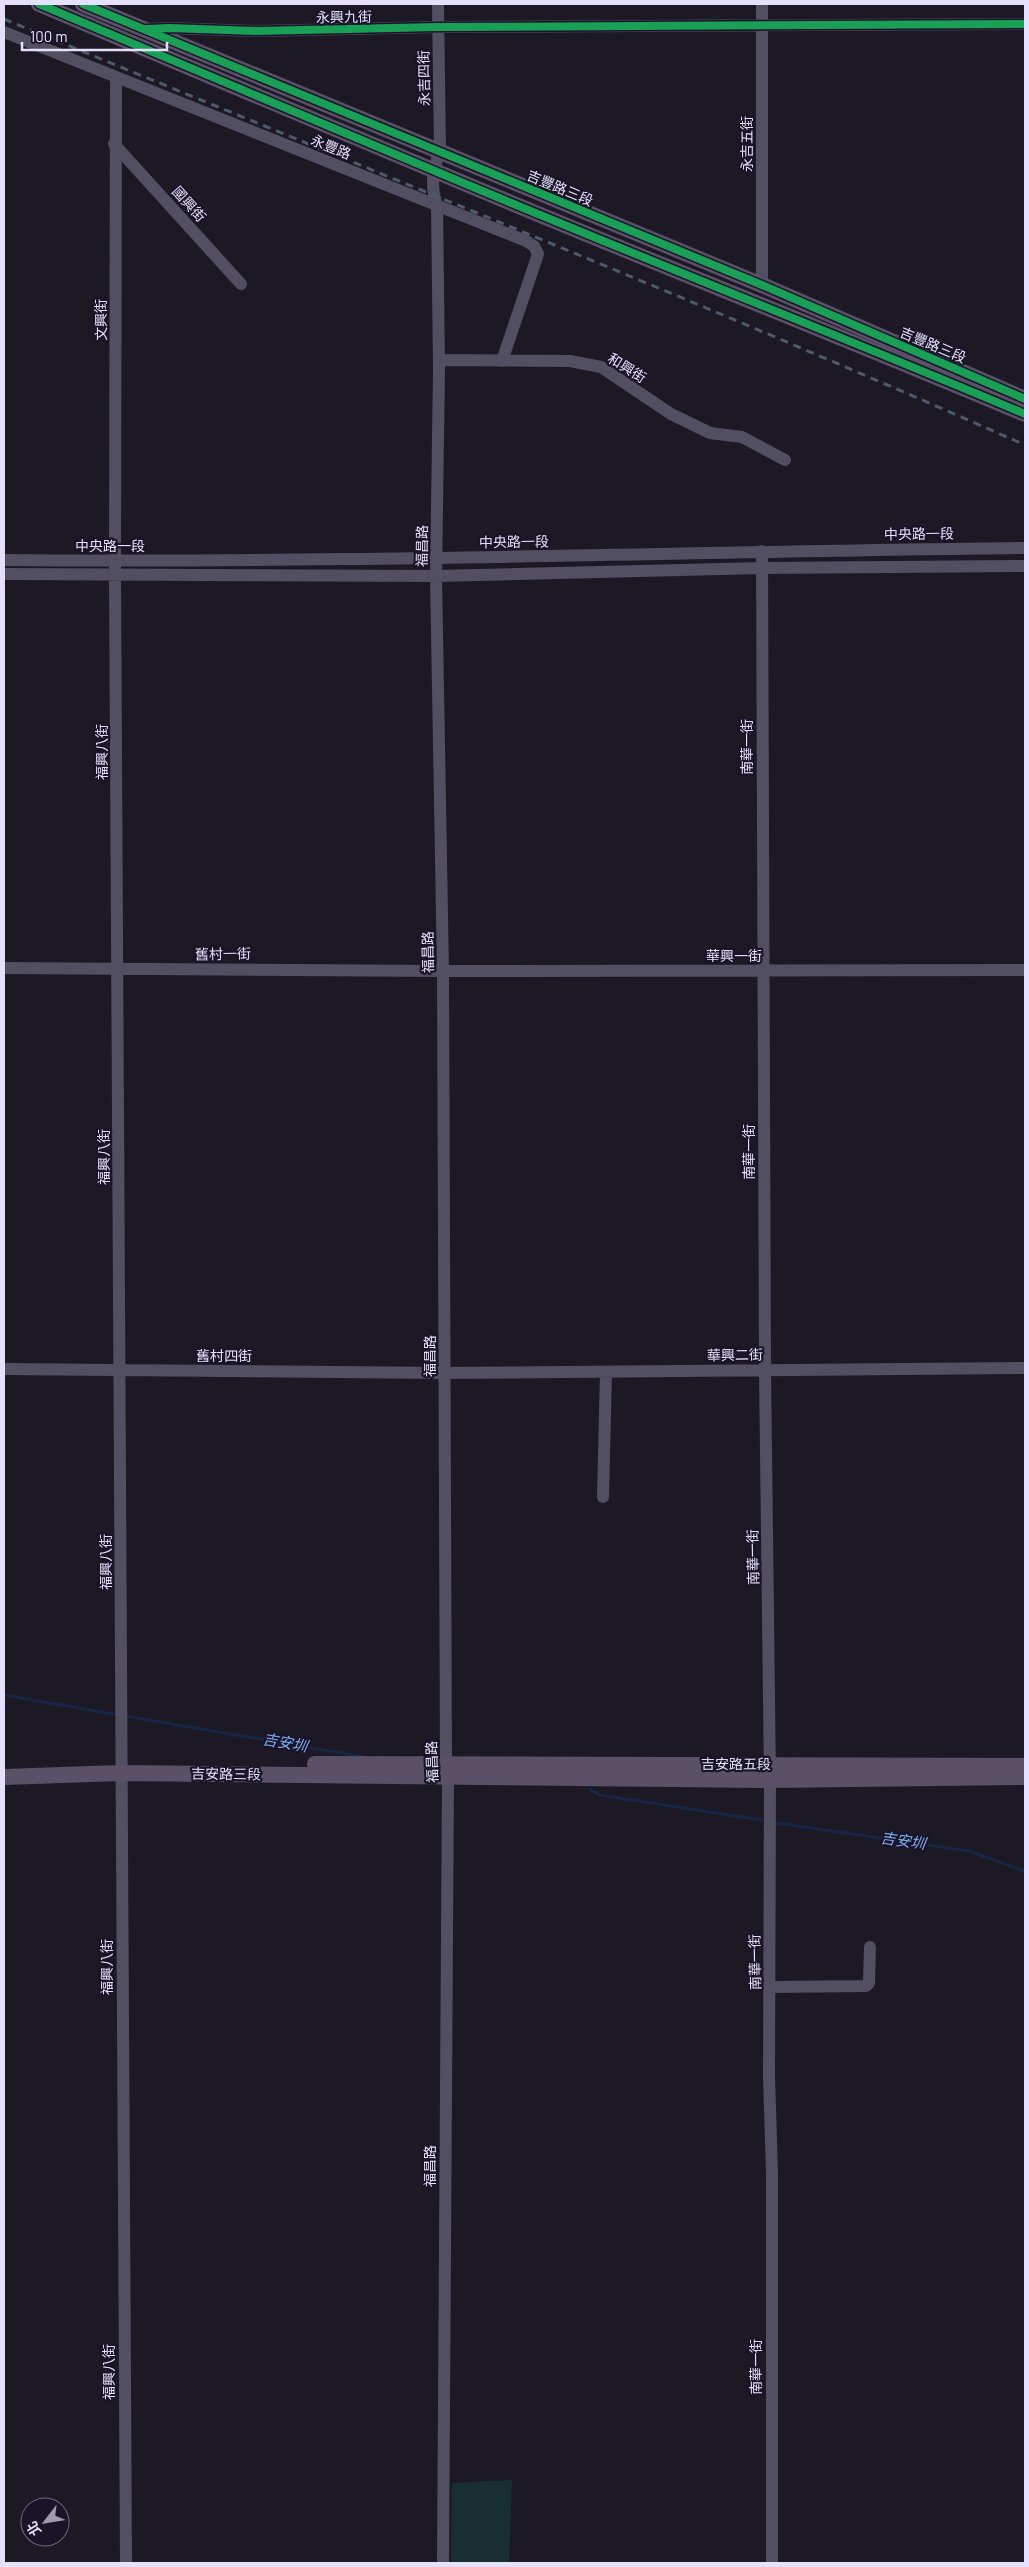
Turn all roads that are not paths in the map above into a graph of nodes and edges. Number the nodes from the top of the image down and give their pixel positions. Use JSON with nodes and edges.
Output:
{"nodes":[{"id":1,"x":39,"y":4,"type":"edge"},
{"id":2,"x":83,"y":4,"type":"edge"},
{"id":3,"x":438,"y":4,"type":"edge"},
{"id":4,"x":762,"y":4,"type":"edge"},
{"id":5,"x":1025,"y":24,"type":"edge"},
{"id":6,"x":762,"y":26,"type":"junction"},
{"id":7,"x":438,"y":28,"type":"junction"},
{"id":8,"x":144,"y":29,"type":"junction"},
{"id":9,"x":4,"y":32,"type":"edge"},
{"id":10,"x":116,"y":78,"type":"junction"},
{"id":11,"x":114,"y":144,"type":"junction"},
{"id":12,"x":440,"y":151,"type":"junction"},
{"id":13,"x":433,"y":170,"type":"junction"},
{"id":14,"x":437,"y":205,"type":"junction"},
{"id":15,"x":241,"y":284,"type":"dead end"},
{"id":16,"x":762,"y":285,"type":"junction"},
{"id":17,"x":439,"y":360,"type":"junction"},
{"id":18,"x":502,"y":361,"type":"junction"},
{"id":19,"x":1025,"y":399,"type":"edge"},
{"id":20,"x":1025,"y":414,"type":"edge"},
{"id":21,"x":784,"y":460,"type":"dead end"},
{"id":22,"x":1025,"y":548,"type":"edge"},
{"id":23,"x":762,"y":551,"type":"junction"},
{"id":24,"x":436,"y":559,"type":"junction"},
{"id":25,"x":4,"y":560,"type":"edge"},
{"id":26,"x":1025,"y":566,"type":"edge"},
{"id":27,"x":116,"y":568,"type":"junction"},
{"id":28,"x":762,"y":568,"type":"junction"},
{"id":29,"x":4,"y":574,"type":"edge"},
{"id":30,"x":436,"y":576,"type":"junction"},
{"id":31,"x":4,"y":968,"type":"edge"},
{"id":32,"x":119,"y":968,"type":"junction"},
{"id":33,"x":1025,"y":970,"type":"edge"},
{"id":34,"x":443,"y":971,"type":"junction"},
{"id":35,"x":763,"y":971,"type":"junction"},
{"id":36,"x":1025,"y":1368,"type":"edge"},
{"id":37,"x":4,"y":1369,"type":"edge"},
{"id":38,"x":120,"y":1370,"type":"junction"},
{"id":39,"x":765,"y":1370,"type":"junction"},
{"id":40,"x":445,"y":1372,"type":"junction"},
{"id":41,"x":606,"y":1372,"type":"junction"},
{"id":42,"x":603,"y":1497,"type":"dead end"},
{"id":43,"x":1025,"y":1766,"type":"edge"},
{"id":44,"x":4,"y":1768,"type":"edge"},
{"id":45,"x":121,"y":1769,"type":"junction"},
{"id":46,"x":447,"y":1771,"type":"junction"},
{"id":47,"x":769,"y":1772,"type":"junction"},
{"id":48,"x":4,"y":1777,"type":"edge"},
{"id":49,"x":1025,"y":1777,"type":"edge"},
{"id":50,"x":870,"y":1947,"type":"dead end"},
{"id":51,"x":770,"y":1987,"type":"junction"},
{"id":52,"x":126,"y":2563,"type":"edge"},
{"id":53,"x":442,"y":2563,"type":"edge"},
{"id":54,"x":772,"y":2563,"type":"edge"}],
"edges":[{"from":1,"to":13,"type":"main road","name":"吉豐路三段"},
{"from":2,"to":8,"type":"main road","name":"吉豐路三段"},
{"from":3,"to":7,"type":"street","name":"永吉四街"},
{"from":4,"to":6,"type":"street","name":"永吉五街"},
{"from":5,"to":6,"type":"street","name":"永興九街"},
{"from":6,"to":7,"type":"street","name":"永興九街"},
{"from":6,"to":16,"type":"street","name":"永吉五街"},
{"from":7,"to":8,"type":"street","name":"永興九街"},
{"from":7,"to":12,"type":"street","name":"永吉四街"},
{"from":8,"to":12,"type":"main road","name":"吉豐路三段"},
{"from":9,"to":10,"type":"street","name":"永豐路"},
{"from":10,"to":11,"type":"street","name":"文興街"},
{"from":10,"to":14,"type":"street","name":"永豐路"},
{"from":11,"to":15,"type":"street","name":"國興街"},
{"from":11,"to":27,"type":"street","name":"文興街"},
{"from":12,"to":13,"type":"street","name":"福昌路"},
{"from":12,"to":16,"type":"main road","name":"吉豐路三段"},
{"from":13,"to":14,"type":"street","name":"福昌路"},
{"from":13,"to":20,"type":"main road","name":"吉豐路三段"},
{"from":14,"to":17,"type":"street","name":"福昌路"},
{"from":14,"to":18,"type":"street","name":"永豐路"},
{"from":16,"to":19,"type":"main road","name":"吉豐路三段"},
{"from":17,"to":18,"type":"street","name":"和興街"},
{"from":17,"to":24,"type":"street","name":"福昌路"},
{"from":18,"to":21,"type":"street","name":"和興街"},
{"from":22,"to":23,"type":"street","name":"中央路一段"},
{"from":23,"to":24,"type":"street","name":"中央路一段"},
{"from":23,"to":28,"type":"street","name":"南華一街"},
{"from":24,"to":27,"type":"street","name":"中央路一段"},
{"from":24,"to":30,"type":"street","name":"福昌路"},
{"from":25,"to":27,"type":"street","name":"中央路一段"},
{"from":26,"to":28,"type":"street","name":"中央路一段"},
{"from":27,"to":29,"type":"street","name":"中央路一段"},
{"from":27,"to":30,"type":"street","name":"中央路一段"},
{"from":27,"to":32,"type":"street","name":"福興八街"},
{"from":28,"to":30,"type":"street","name":"中央路一段"},
{"from":28,"to":35,"type":"street","name":"南華一街"},
{"from":30,"to":34,"type":"street","name":"福昌路"},
{"from":31,"to":32,"type":"street","name":"舊村一街"},
{"from":32,"to":34,"type":"street","name":"舊村一街"},
{"from":32,"to":38,"type":"street","name":"福興八街"},
{"from":33,"to":35,"type":"street","name":"華興一街"},
{"from":34,"to":35,"type":"street","name":"華興一街"},
{"from":34,"to":40,"type":"street","name":"福昌路"},
{"from":35,"to":39,"type":"street","name":"南華一街"},
{"from":36,"to":39,"type":"street","name":"華興二街"},
{"from":37,"to":38,"type":"street","name":"舊村四街"},
{"from":38,"to":40,"type":"street","name":"舊村四街"},
{"from":38,"to":45,"type":"street","name":"福興八街"},
{"from":39,"to":41,"type":"street","name":"華興二街"},
{"from":39,"to":47,"type":"street","name":"南華一街"},
{"from":40,"to":41,"type":"street","name":"華興二街"},
{"from":40,"to":46,"type":"street","name":"福昌路"},
{"from":41,"to":42,"type":"street"},
{"from":43,"to":47,"type":"main road","name":"吉安路五段"},
{"from":44,"to":45,"type":"main road","name":"吉安路三段"},
{"from":45,"to":46,"type":"main road","name":"吉安路三段"},
{"from":45,"to":48,"type":"main road","name":"吉安路三段"},
{"from":45,"to":52,"type":"street","name":"福興八街"},
{"from":46,"to":47,"type":"main road","name":"吉安路五段"},
{"from":46,"to":53,"type":"street","name":"福昌路"},
{"from":47,"to":49,"type":"main road","name":"吉安路五段"},
{"from":47,"to":51,"type":"street","name":"南華一街"},
{"from":50,"to":51,"type":"street"},
{"from":51,"to":54,"type":"street","name":"南華一街"}]}
